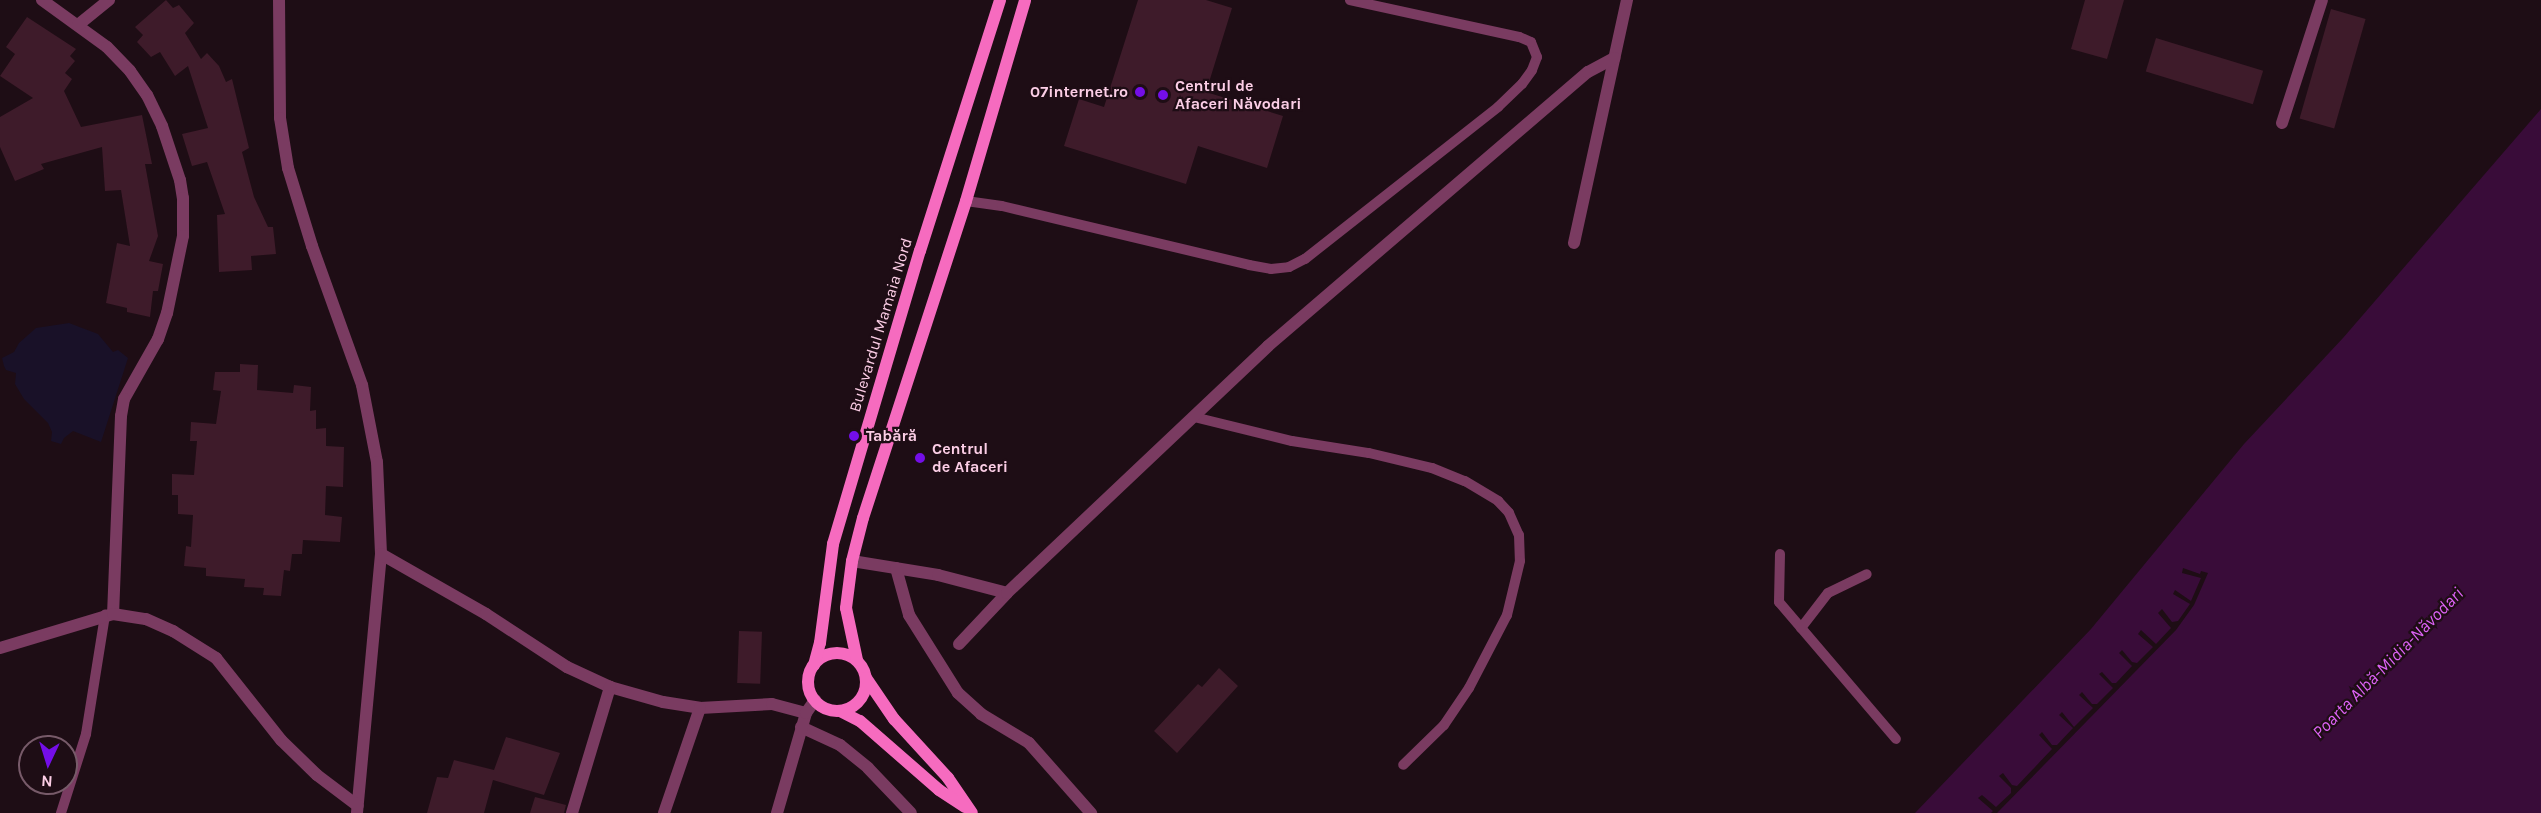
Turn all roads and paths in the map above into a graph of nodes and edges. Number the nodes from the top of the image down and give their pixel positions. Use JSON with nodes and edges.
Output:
{"nodes":[{"id":1,"x":42,"y":0,"type":"edge"},
{"id":2,"x":109,"y":0,"type":"edge"},
{"id":3,"x":279,"y":0,"type":"edge"},
{"id":4,"x":1000,"y":0,"type":"edge"},
{"id":5,"x":1025,"y":0,"type":"edge"},
{"id":6,"x":1350,"y":0,"type":"edge"},
{"id":7,"x":1627,"y":0,"type":"edge"},
{"id":8,"x":2322,"y":0,"type":"edge"},
{"id":9,"x":78,"y":25,"type":"junction"},
{"id":10,"x":1614,"y":58,"type":"junction"},
{"id":11,"x":2282,"y":123,"type":"dead end"},
{"id":12,"x":966,"y":201,"type":"junction"},
{"id":13,"x":1574,"y":243,"type":"dead end"},
{"id":14,"x":1194,"y":417,"type":"junction"},
{"id":15,"x":381,"y":554,"type":"junction"},
{"id":16,"x":1780,"y":554,"type":"dead end"},
{"id":17,"x":852,"y":561,"type":"junction"},
{"id":18,"x":896,"y":568,"type":"junction"},
{"id":19,"x":1867,"y":574,"type":"dead end"},
{"id":20,"x":1007,"y":593,"type":"junction"},
{"id":21,"x":109,"y":614,"type":"junction"},
{"id":22,"x":1801,"y":628,"type":"junction"},
{"id":23,"x":959,"y":644,"type":"dead end"},
{"id":24,"x":0,"y":648,"type":"edge"},
{"id":25,"x":857,"y":660,"type":"junction"},
{"id":26,"x":814,"y":665,"type":"junction"},
{"id":27,"x":866,"y":678,"type":"junction"},
{"id":28,"x":610,"y":687,"type":"junction"},
{"id":29,"x":814,"y":700,"type":"junction"},
{"id":30,"x":700,"y":708,"type":"junction"},
{"id":31,"x":840,"y":711,"type":"junction"},
{"id":32,"x":806,"y":713,"type":"junction"},
{"id":33,"x":801,"y":727,"type":"junction"},
{"id":34,"x":1896,"y":739,"type":"dead end"},
{"id":35,"x":1403,"y":765,"type":"dead end"},
{"id":36,"x":357,"y":809,"type":"edge"},
{"id":37,"x":972,"y":812,"type":"edge"},
{"id":38,"x":61,"y":813,"type":"edge"},
{"id":39,"x":572,"y":813,"type":"edge"},
{"id":40,"x":664,"y":813,"type":"edge"},
{"id":41,"x":777,"y":813,"type":"edge"},
{"id":42,"x":911,"y":813,"type":"edge"},
{"id":43,"x":1091,"y":813,"type":"edge"}],
"edges":[{"from":1,"to":9,"type":"street"},
{"from":2,"to":9,"type":"street"},
{"from":3,"to":15,"type":"street"},
{"from":4,"to":26,"type":"main road","name":"Bulevardul Mamaia Nord"},
{"from":5,"to":12,"type":"main road"},
{"from":6,"to":12,"type":"lane"},
{"from":7,"to":10,"type":"street"},
{"from":8,"to":11,"type":"street"},
{"from":9,"to":21,"type":"street"},
{"from":10,"to":13,"type":"street"},
{"from":10,"to":14,"type":"street"},
{"from":12,"to":17,"type":"main road"},
{"from":14,"to":20,"type":"street"},
{"from":14,"to":35,"type":"lane"},
{"from":15,"to":28,"type":"street"},
{"from":15,"to":36,"type":"street"},
{"from":16,"to":22,"type":"lane"},
{"from":17,"to":18,"type":"street"},
{"from":17,"to":25,"type":"main road"},
{"from":18,"to":20,"type":"street"},
{"from":18,"to":43,"type":"street"},
{"from":19,"to":22,"type":"lane"},
{"from":20,"to":23,"type":"street"},
{"from":21,"to":24,"type":"street"},
{"from":21,"to":36,"type":"street"},
{"from":21,"to":38,"type":"lane"},
{"from":22,"to":34,"type":"lane"},
{"from":25,"to":26,"type":"main road"},
{"from":25,"to":27,"type":"main road"},
{"from":26,"to":29,"type":"main road"},
{"from":27,"to":31,"type":"main road"},
{"from":27,"to":37,"type":"main road"},
{"from":28,"to":30,"type":"street"},
{"from":28,"to":39,"type":"street"},
{"from":29,"to":31,"type":"main road"},
{"from":29,"to":32,"type":"street"},
{"from":30,"to":32,"type":"street"},
{"from":30,"to":40,"type":"street"},
{"from":31,"to":37,"type":"main road"},
{"from":32,"to":33,"type":"street"},
{"from":33,"to":41,"type":"street"},
{"from":33,"to":42,"type":"street"}]}
